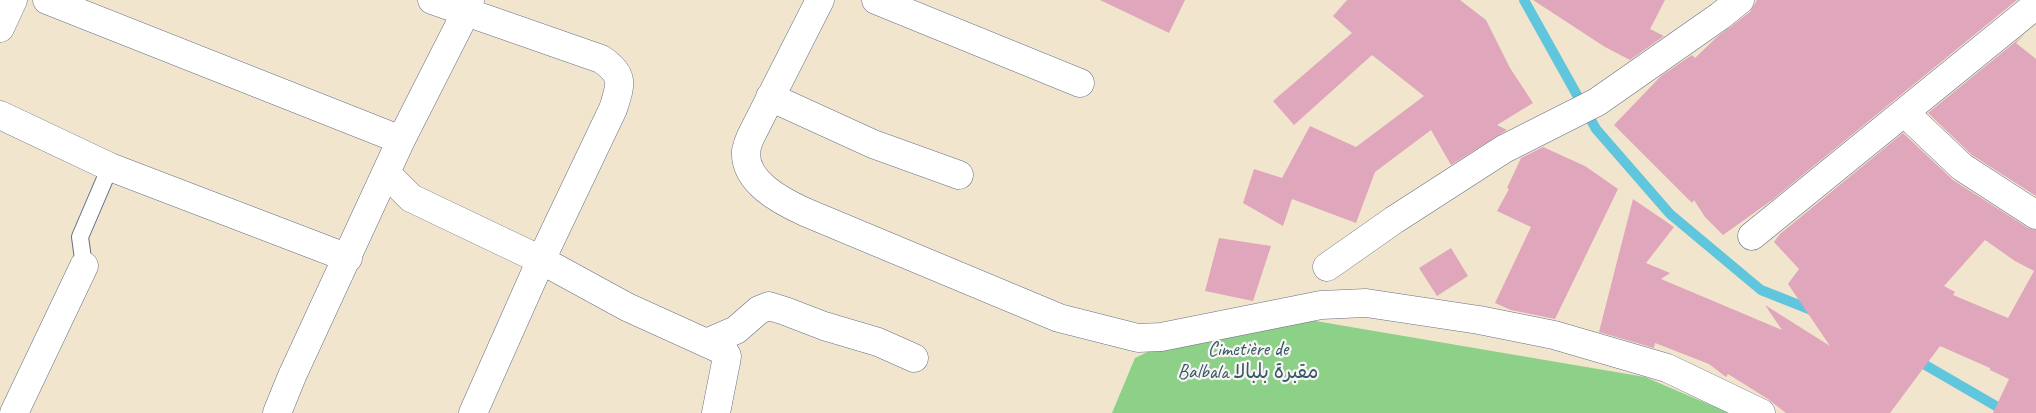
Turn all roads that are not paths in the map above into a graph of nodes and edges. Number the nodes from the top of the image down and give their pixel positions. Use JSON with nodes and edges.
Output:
{"nodes":[{"id":1,"x":13,"y":0,"type":"edge"},
{"id":2,"x":47,"y":0,"type":"edge"},
{"id":3,"x":432,"y":0,"type":"edge"},
{"id":4,"x":820,"y":0,"type":"edge"},
{"id":5,"x":876,"y":0,"type":"edge"},
{"id":6,"x":1740,"y":0,"type":"edge"},
{"id":7,"x":2036,"y":5,"type":"edge"},
{"id":8,"x":468,"y":6,"type":"edge"},
{"id":9,"x":0,"y":28,"type":"edge"},
{"id":10,"x":1080,"y":83,"type":"dead end"},
{"id":11,"x":770,"y":97,"type":"junction"},
{"id":12,"x":1905,"y":113,"type":"junction"},
{"id":13,"x":0,"y":115,"type":"edge"},
{"id":14,"x":401,"y":140,"type":"junction"},
{"id":15,"x":110,"y":167,"type":"junction"},
{"id":16,"x":386,"y":173,"type":"junction"},
{"id":17,"x":960,"y":175,"type":"dead end"},
{"id":18,"x":2036,"y":216,"type":"edge"},
{"id":19,"x":1752,"y":236,"type":"dead end"},
{"id":20,"x":348,"y":258,"type":"junction"},
{"id":21,"x":541,"y":260,"type":"junction"},
{"id":22,"x":84,"y":266,"type":"joint"},
{"id":23,"x":1327,"y":266,"type":"dead end"},
{"id":24,"x":706,"y":344,"type":"junction"},
{"id":25,"x":914,"y":358,"type":"dead end"},
{"id":26,"x":14,"y":413,"type":"edge"},
{"id":27,"x":277,"y":413,"type":"edge"},
{"id":28,"x":473,"y":413,"type":"edge"},
{"id":29,"x":716,"y":413,"type":"edge"},
{"id":30,"x":1761,"y":413,"type":"edge"}],
"edges":[{"from":1,"to":9,"type":"street"},
{"from":2,"to":14,"type":"street"},
{"from":3,"to":8,"type":"street"},
{"from":4,"to":11,"type":"street"},
{"from":5,"to":10,"type":"street"},
{"from":6,"to":23,"type":"street"},
{"from":7,"to":12,"type":"street"},
{"from":8,"to":14,"type":"street"},
{"from":8,"to":21,"type":"street"},
{"from":11,"to":17,"type":"street"},
{"from":11,"to":30,"type":"street"},
{"from":12,"to":18,"type":"street"},
{"from":12,"to":19,"type":"street"},
{"from":13,"to":15,"type":"street"},
{"from":14,"to":16,"type":"street"},
{"from":15,"to":20,"type":"street"},
{"from":15,"to":22,"type":"lane"},
{"from":16,"to":20,"type":"street"},
{"from":16,"to":21,"type":"street"},
{"from":20,"to":27,"type":"street"},
{"from":21,"to":24,"type":"street"},
{"from":21,"to":28,"type":"street"},
{"from":22,"to":26,"type":"street"},
{"from":24,"to":25,"type":"street"},
{"from":24,"to":29,"type":"street"}]}
